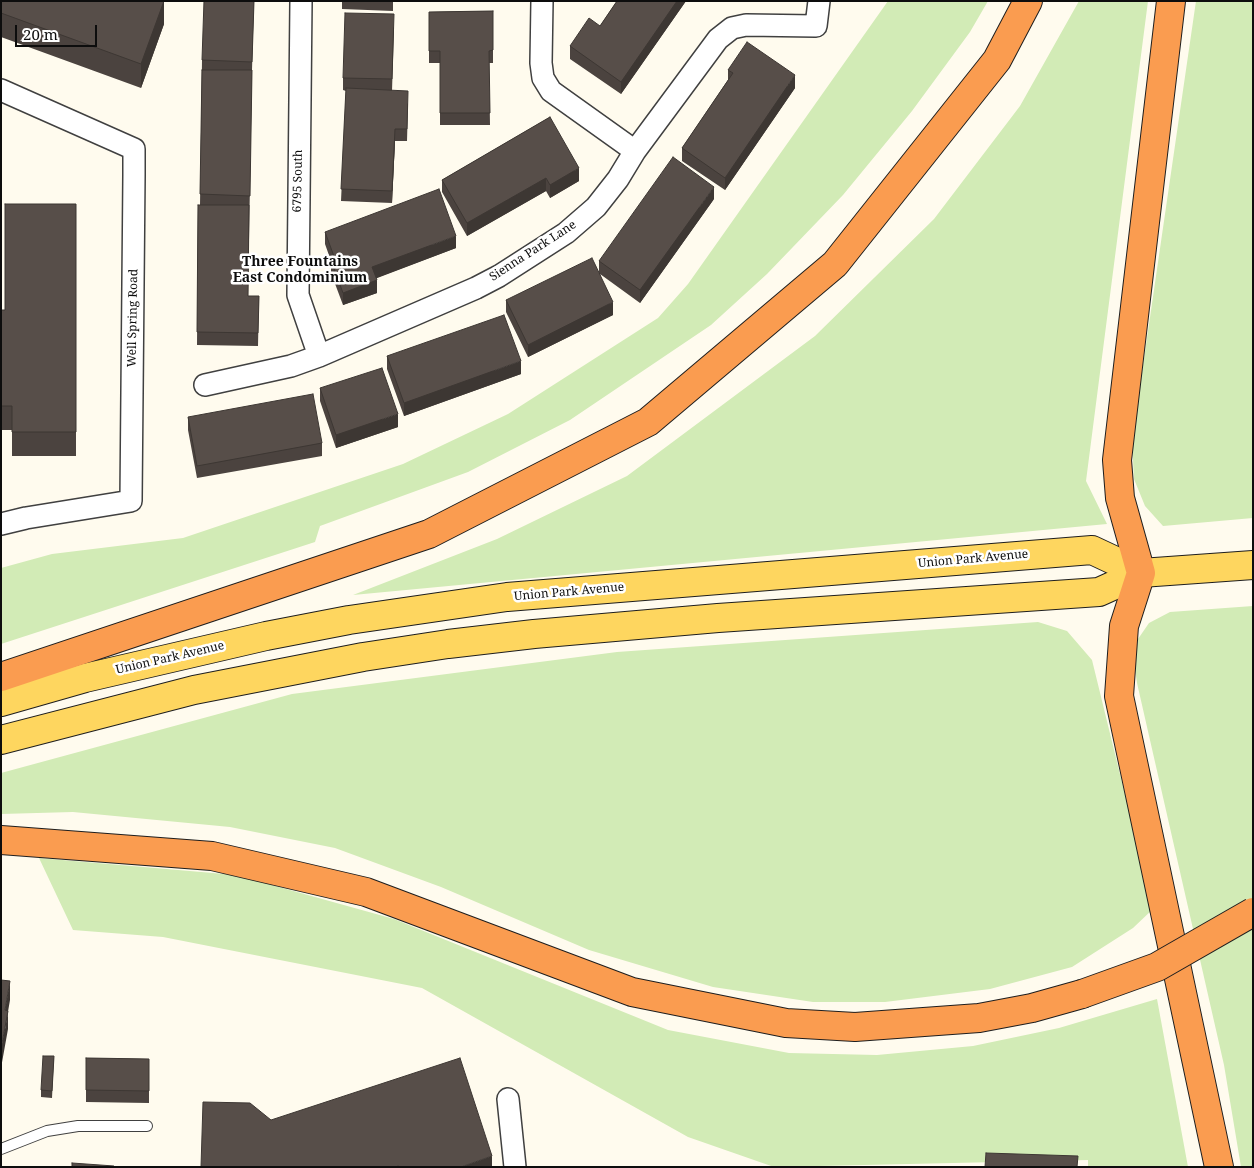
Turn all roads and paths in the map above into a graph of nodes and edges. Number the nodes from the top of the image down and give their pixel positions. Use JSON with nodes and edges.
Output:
{"nodes":[{"id":1,"x":301,"y":1,"type":"edge"},
{"id":2,"x":542,"y":1,"type":"edge"},
{"id":3,"x":819,"y":1,"type":"edge"},
{"id":4,"x":1028,"y":1,"type":"edge"},
{"id":5,"x":1171,"y":1,"type":"edge"},
{"id":6,"x":1,"y":90,"type":"edge"},
{"id":7,"x":635,"y":151,"type":"junction"},
{"id":8,"x":319,"y":356,"type":"junction"},
{"id":9,"x":205,"y":385,"type":"dead end"},
{"id":10,"x":1,"y":524,"type":"edge"},
{"id":11,"x":1243,"y":566,"type":"edge"},
{"id":12,"x":1141,"y":573,"type":"junction"},
{"id":13,"x":1,"y":677,"type":"edge"},
{"id":14,"x":1,"y":702,"type":"edge"},
{"id":15,"x":1,"y":740,"type":"edge"},
{"id":16,"x":1,"y":840,"type":"edge"},
{"id":17,"x":1253,"y":912,"type":"edge"},
{"id":18,"x":508,"y":1099,"type":"dead end"},
{"id":19,"x":147,"y":1126,"type":"dead end"},
{"id":20,"x":1,"y":1149,"type":"edge"},
{"id":21,"x":515,"y":1167,"type":"edge"},
{"id":22,"x":1219,"y":1167,"type":"edge"}],
"edges":[{"from":1,"to":8,"type":"street","name":"6795 South"},
{"from":2,"to":7,"type":"street"},
{"from":3,"to":7,"type":"street","name":"Sienna Park Lane"},
{"from":4,"to":13,"type":"highway"},
{"from":5,"to":12,"type":"highway"},
{"from":6,"to":10,"type":"street","name":"Well Spring Road"},
{"from":7,"to":8,"type":"street","name":"Sienna Park Lane"},
{"from":8,"to":9,"type":"street","name":"Sienna Park Lane"},
{"from":11,"to":12,"type":"main road","name":"Union Park Avenue"},
{"from":12,"to":14,"type":"main road","name":"Union Park Avenue"},
{"from":12,"to":15,"type":"main road","name":"Union Park Avenue"},
{"from":12,"to":22,"type":"highway"},
{"from":16,"to":17,"type":"highway","bridge":true},
{"from":18,"to":21,"type":"street"},
{"from":19,"to":20,"type":"lane"}]}
